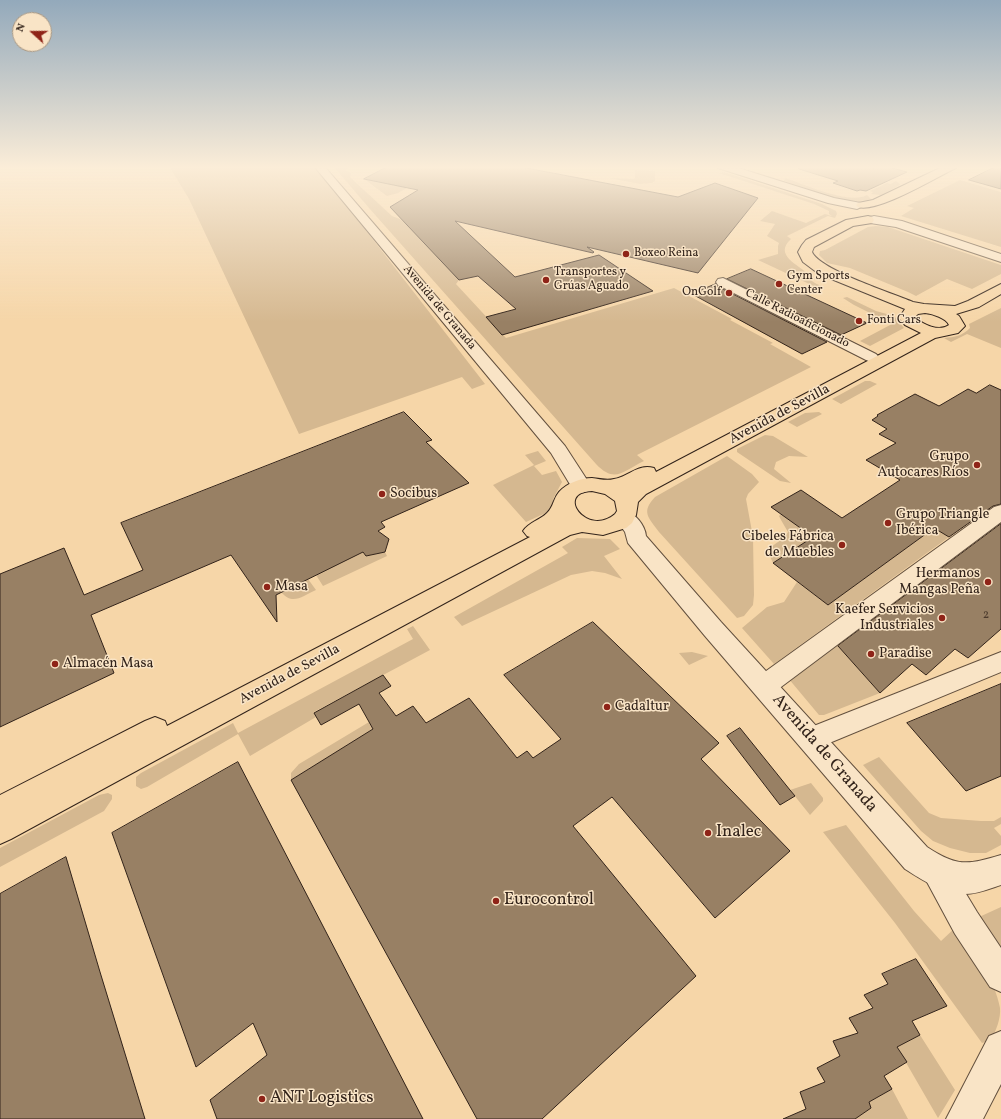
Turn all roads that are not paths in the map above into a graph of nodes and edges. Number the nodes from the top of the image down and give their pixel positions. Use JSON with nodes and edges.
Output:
{"nodes":[{"id":1,"x":363,"y":218,"type":"edge"},
{"id":2,"x":844,"y":218,"type":"edge"},
{"id":3,"x":869,"y":218,"type":"edge"},
{"id":4,"x":884,"y":218,"type":"edge"},
{"id":5,"x":889,"y":218,"type":"edge"},
{"id":6,"x":1001,"y":255,"type":"edge"},
{"id":7,"x":1001,"y":258,"type":"edge"},
{"id":8,"x":723,"y":282,"type":"dead end"},
{"id":9,"x":1001,"y":288,"type":"edge"},
{"id":10,"x":1001,"y":297,"type":"edge"},
{"id":11,"x":931,"y":310,"type":"junction"},
{"id":12,"x":910,"y":321,"type":"junction"},
{"id":13,"x":956,"y":322,"type":"junction"},
{"id":14,"x":940,"y":332,"type":"junction"},
{"id":15,"x":872,"y":357,"type":"junction"},
{"id":16,"x":594,"y":486,"type":"junction"},
{"id":17,"x":563,"y":507,"type":"junction"},
{"id":18,"x":1001,"y":512,"type":"edge"},
{"id":19,"x":625,"y":521,"type":"junction"},
{"id":20,"x":582,"y":525,"type":"junction"},
{"id":21,"x":1001,"y":662,"type":"edge"},
{"id":22,"x":764,"y":686,"type":"junction"},
{"id":23,"x":810,"y":739,"type":"junction"},
{"id":24,"x":0,"y":810,"type":"edge"},
{"id":25,"x":0,"y":829,"type":"edge"},
{"id":26,"x":935,"y":870,"type":"junction"},
{"id":27,"x":1001,"y":870,"type":"edge"},
{"id":28,"x":1001,"y":976,"type":"edge"},
{"id":29,"x":1001,"y":1048,"type":"edge"},
{"id":30,"x":964,"y":1119,"type":"edge"}],
"edges":[{"from":1,"to":16,"type":"street","name":"Avenida de Granada"},
{"from":2,"to":12,"type":"main road"},
{"from":3,"to":11,"type":"main road"},
{"from":4,"to":7,"type":"street"},
{"from":5,"to":6,"type":"street"},
{"from":8,"to":15,"type":"street","name":"Calle Radioaficionado"},
{"from":9,"to":11,"type":"main road"},
{"from":10,"to":13,"type":"main road"},
{"from":11,"to":12,"type":"main road"},
{"from":11,"to":13,"type":"main road"},
{"from":12,"to":14,"type":"main road"},
{"from":12,"to":15,"type":"main road","name":"Avenida de Sevilla"},
{"from":13,"to":14,"type":"main road","name":"Avenida de Sevilla"},
{"from":14,"to":19,"type":"main road","name":"Avenida de Sevilla"},
{"from":15,"to":16,"type":"main road","name":"Avenida de Sevilla"},
{"from":16,"to":17,"type":"main road"},
{"from":16,"to":19,"type":"main road"},
{"from":17,"to":20,"type":"main road"},
{"from":17,"to":24,"type":"main road","name":"Avenida de Sevilla"},
{"from":18,"to":22,"type":"street"},
{"from":19,"to":20,"type":"main road"},
{"from":19,"to":22,"type":"street","name":"Avenida de Granada"},
{"from":20,"to":25,"type":"main road","name":"Avenida de Sevilla"},
{"from":21,"to":23,"type":"street"},
{"from":22,"to":23,"type":"street","name":"Avenida de Granada"},
{"from":23,"to":26,"type":"street","name":"Avenida de Granada"},
{"from":26,"to":27,"type":"street"},
{"from":26,"to":28,"type":"street","name":"Avenida de Granada"},
{"from":29,"to":30,"type":"street"}]}
